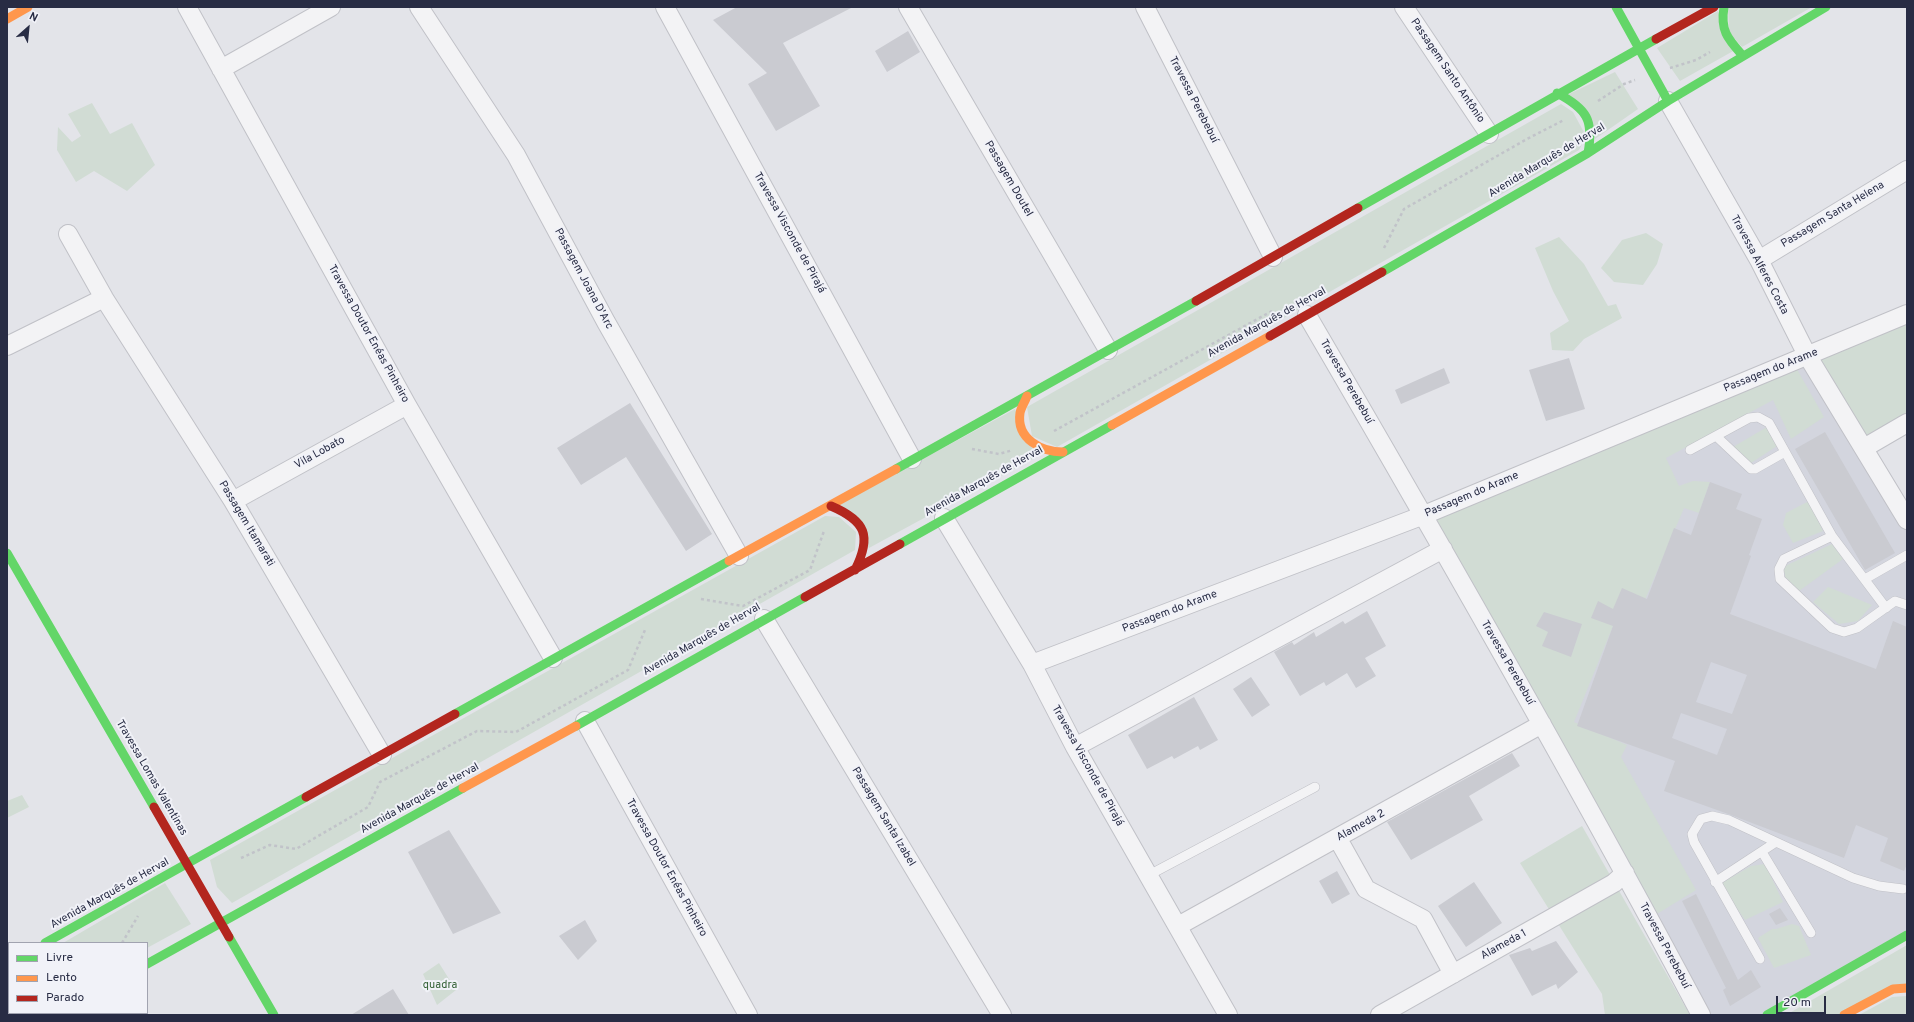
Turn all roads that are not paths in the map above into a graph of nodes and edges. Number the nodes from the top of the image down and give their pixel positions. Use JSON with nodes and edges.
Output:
{"nodes":[{"id":1,"x":28,"y":7,"type":"edge"},
{"id":2,"x":187,"y":7,"type":"edge"},
{"id":3,"x":331,"y":7,"type":"edge"},
{"id":4,"x":419,"y":7,"type":"edge"},
{"id":5,"x":665,"y":7,"type":"edge"},
{"id":6,"x":908,"y":7,"type":"edge"},
{"id":7,"x":1146,"y":7,"type":"edge"},
{"id":8,"x":1404,"y":7,"type":"edge"},
{"id":9,"x":1616,"y":7,"type":"edge"},
{"id":10,"x":1714,"y":7,"type":"edge"},
{"id":11,"x":1724,"y":7,"type":"edge"},
{"id":12,"x":1826,"y":7,"type":"edge"},
{"id":13,"x":7,"y":19,"type":"edge"},
{"id":14,"x":1639,"y":49,"type":"junction"},
{"id":15,"x":1743,"y":56,"type":"junction"},
{"id":16,"x":221,"y":69,"type":"junction"},
{"id":17,"x":1557,"y":93,"type":"junction"},
{"id":18,"x":1668,"y":101,"type":"junction"},
{"id":19,"x":1489,"y":134,"type":"junction"},
{"id":20,"x":1588,"y":152,"type":"junction"},
{"id":21,"x":1907,"y":170,"type":"edge"},
{"id":22,"x":68,"y":234,"type":"dead end"},
{"id":23,"x":1273,"y":257,"type":"junction"},
{"id":24,"x":1759,"y":260,"type":"junction"},
{"id":25,"x":104,"y":298,"type":"junction"},
{"id":26,"x":1907,"y":314,"type":"edge"},
{"id":27,"x":1307,"y":315,"type":"junction"},
{"id":28,"x":7,"y":346,"type":"edge"},
{"id":29,"x":1108,"y":350,"type":"junction"},
{"id":30,"x":1807,"y":355,"type":"junction"},
{"id":31,"x":1027,"y":396,"type":"junction"},
{"id":32,"x":407,"y":406,"type":"junction"},
{"id":33,"x":1907,"y":423,"type":"edge"},
{"id":34,"x":1716,"y":436,"type":"junction"},
{"id":35,"x":1864,"y":448,"type":"junction"},
{"id":36,"x":1690,"y":450,"type":"dead end"},
{"id":37,"x":1063,"y":452,"type":"junction"},
{"id":38,"x":1786,"y":452,"type":"junction"},
{"id":39,"x":912,"y":459,"type":"junction"},
{"id":40,"x":232,"y":501,"type":"junction"},
{"id":41,"x":831,"y":506,"type":"junction"},
{"id":42,"x":1424,"y":515,"type":"junction"},
{"id":43,"x":944,"y":518,"type":"junction"},
{"id":44,"x":1907,"y":520,"type":"edge"},
{"id":45,"x":1832,"y":536,"type":"junction"},
{"id":46,"x":1443,"y":549,"type":"junction"},
{"id":47,"x":7,"y":553,"type":"edge"},
{"id":48,"x":1907,"y":555,"type":"edge"},
{"id":49,"x":739,"y":556,"type":"junction"},
{"id":50,"x":855,"y":570,"type":"junction"},
{"id":51,"x":12,"y":575,"type":"edge"},
{"id":52,"x":1865,"y":579,"type":"junction"},
{"id":53,"x":1907,"y":605,"type":"edge"},
{"id":54,"x":1886,"y":608,"type":"junction"},
{"id":55,"x":764,"y":619,"type":"junction"},
{"id":56,"x":553,"y":658,"type":"junction"},
{"id":57,"x":1032,"y":664,"type":"junction"},
{"id":58,"x":585,"y":721,"type":"junction"},
{"id":59,"x":1542,"y":724,"type":"junction"},
{"id":60,"x":1075,"y":747,"type":"junction"},
{"id":61,"x":382,"y":754,"type":"junction"},
{"id":62,"x":1315,"y":787,"type":"dead end"},
{"id":63,"x":1338,"y":839,"type":"junction"},
{"id":64,"x":1776,"y":842,"type":"junction"},
{"id":65,"x":1762,"y":852,"type":"junction"},
{"id":66,"x":188,"y":865,"type":"junction"},
{"id":67,"x":1626,"y":873,"type":"junction"},
{"id":68,"x":1149,"y":875,"type":"junction"},
{"id":69,"x":1715,"y":882,"type":"junction"},
{"id":70,"x":1906,"y":891,"type":"edge"},
{"id":71,"x":222,"y":923,"type":"junction"},
{"id":72,"x":1178,"y":926,"type":"junction"},
{"id":73,"x":1810,"y":933,"type":"dead end"},
{"id":74,"x":1907,"y":934,"type":"edge"},
{"id":75,"x":47,"y":942,"type":"edge"},
{"id":76,"x":1760,"y":959,"type":"dead end"},
{"id":77,"x":148,"y":963,"type":"edge"},
{"id":78,"x":1453,"y":974,"type":"junction"},
{"id":79,"x":1907,"y":988,"type":"edge"},
{"id":80,"x":274,"y":1015,"type":"edge"},
{"id":81,"x":748,"y":1015,"type":"edge"},
{"id":82,"x":1002,"y":1015,"type":"edge"},
{"id":83,"x":1228,"y":1015,"type":"edge"},
{"id":84,"x":1380,"y":1015,"type":"edge"},
{"id":85,"x":1701,"y":1015,"type":"edge"},
{"id":86,"x":1767,"y":1015,"type":"edge"},
{"id":87,"x":1844,"y":1015,"type":"edge"}],
"edges":[{"from":1,"to":13,"type":"main road"},
{"from":2,"to":16,"type":"street","name":"Travessa Doutor Enéas Pinheiro"},
{"from":3,"to":16,"type":"street"},
{"from":4,"to":49,"type":"street","name":"Passagem Joana D'Arc"},
{"from":5,"to":39,"type":"street","name":"Travessa Visconde de Pirajá"},
{"from":6,"to":29,"type":"street","name":"Passagem Doutel"},
{"from":7,"to":23,"type":"street","name":"Travessa Perebebuí"},
{"from":8,"to":19,"type":"street","name":"Passagem Santo Antônio"},
{"from":9,"to":14,"type":"main road","name":"Travessa Alferes Costa"},
{"from":10,"to":14,"type":"main road","name":"Avenida Marquês de Herval"},
{"from":11,"to":15,"type":"main road"},
{"from":12,"to":15,"type":"main road","name":"Avenida Marquês de Herval"},
{"from":14,"to":17,"type":"main road","name":"Avenida Marquês de Herval"},
{"from":14,"to":18,"type":"main road","name":"Travessa Alferes Costa"},
{"from":15,"to":18,"type":"main road","name":"Avenida Marquês de Herval"},
{"from":16,"to":32,"type":"street","name":"Travessa Doutor Enéas Pinheiro"},
{"from":17,"to":19,"type":"main road","name":"Avenida Marquês de Herval"},
{"from":17,"to":20,"type":"main road"},
{"from":18,"to":20,"type":"main road","name":"Avenida Marquês de Herval"},
{"from":18,"to":24,"type":"street","name":"Travessa Alferes Costa"},
{"from":19,"to":23,"type":"main road","name":"Avenida Marquês de Herval"},
{"from":20,"to":27,"type":"main road","name":"Avenida Marquês de Herval"},
{"from":21,"to":24,"type":"street","name":"Passagem Santa Helena"},
{"from":22,"to":25,"type":"street","name":"Passagem Itamarati"},
{"from":23,"to":29,"type":"main road","name":"Avenida Marquês de Herval"},
{"from":24,"to":30,"type":"street","name":"Travessa Alferes Costa"},
{"from":25,"to":28,"type":"street"},
{"from":25,"to":40,"type":"street","name":"Passagem Itamarati"},
{"from":26,"to":30,"type":"street","name":"Passagem do Arame"},
{"from":27,"to":37,"type":"main road","name":"Avenida Marquês de Herval"},
{"from":27,"to":42,"type":"street","name":"Travessa Perebebuí"},
{"from":29,"to":31,"type":"main road","name":"Avenida Marquês de Herval"},
{"from":30,"to":35,"type":"street","name":"Travessa Alferes Costa"},
{"from":30,"to":42,"type":"street","name":"Passagem do Arame"},
{"from":31,"to":37,"type":"main road"},
{"from":31,"to":39,"type":"main road","name":"Avenida Marquês de Herval"},
{"from":32,"to":40,"type":"street","name":"Vila Lobato"},
{"from":32,"to":56,"type":"street","name":"Travessa Doutor Enéas Pinheiro"},
{"from":33,"to":35,"type":"street"},
{"from":34,"to":36,"type":"lane"},
{"from":34,"to":38,"type":"lane"},
{"from":34,"to":38,"type":"lane"},
{"from":35,"to":44,"type":"street","name":"Travessa Alferes Costa"},
{"from":37,"to":43,"type":"main road","name":"Avenida Marquês de Herval"},
{"from":38,"to":45,"type":"lane"},
{"from":39,"to":41,"type":"main road","name":"Avenida Marquês de Herval"},
{"from":40,"to":61,"type":"street","name":"Passagem Itamarati"},
{"from":41,"to":49,"type":"main road","name":"Avenida Marquês de Herval"},
{"from":41,"to":50,"type":"main road"},
{"from":42,"to":46,"type":"street","name":"Travessa Perebebuí"},
{"from":42,"to":57,"type":"street","name":"Passagem do Arame"},
{"from":43,"to":50,"type":"main road","name":"Avenida Marquês de Herval"},
{"from":43,"to":57,"type":"street","name":"Travessa Visconde de Pirajá"},
{"from":45,"to":52,"type":"lane"},
{"from":45,"to":54,"type":"lane"},
{"from":46,"to":59,"type":"street","name":"Travessa Perebebuí"},
{"from":46,"to":60,"type":"street"},
{"from":47,"to":51,"type":"main road","name":"Travessa Lomas Valentinas"},
{"from":48,"to":52,"type":"lane"},
{"from":49,"to":56,"type":"main road","name":"Avenida Marquês de Herval"},
{"from":50,"to":55,"type":"main road","name":"Avenida Marquês de Herval"},
{"from":51,"to":66,"type":"main road","name":"Travessa Lomas Valentinas"},
{"from":52,"to":54,"type":"lane"},
{"from":53,"to":54,"type":"lane"},
{"from":55,"to":58,"type":"main road","name":"Avenida Marquês de Herval"},
{"from":55,"to":82,"type":"street","name":"Passagem Santa Izabel"},
{"from":56,"to":61,"type":"main road","name":"Avenida Marquês de Herval"},
{"from":57,"to":60,"type":"street","name":"Travessa Visconde de Pirajá"},
{"from":58,"to":71,"type":"main road","name":"Avenida Marquês de Herval"},
{"from":58,"to":81,"type":"street","name":"Travessa Doutor Enéas Pinheiro"},
{"from":59,"to":63,"type":"street","name":"Alameda 2"},
{"from":59,"to":67,"type":"street","name":"Travessa Perebebuí"},
{"from":60,"to":68,"type":"street","name":"Travessa Visconde de Pirajá"},
{"from":61,"to":66,"type":"main road","name":"Avenida Marquês de Herval"},
{"from":62,"to":68,"type":"lane"},
{"from":63,"to":72,"type":"street","name":"Alameda 2"},
{"from":63,"to":78,"type":"street"},
{"from":64,"to":65,"type":"lane"},
{"from":64,"to":69,"type":"lane"},
{"from":64,"to":70,"type":"lane"},
{"from":65,"to":69,"type":"lane"},
{"from":65,"to":73,"type":"lane"},
{"from":66,"to":71,"type":"main road","name":"Travessa Lomas Valentinas"},
{"from":66,"to":75,"type":"main road","name":"Avenida Marquês de Herval"},
{"from":67,"to":78,"type":"street","name":"Alameda 1"},
{"from":67,"to":85,"type":"street","name":"Travessa Perebebuí"},
{"from":68,"to":72,"type":"street","name":"Travessa Visconde de Pirajá"},
{"from":69,"to":76,"type":"lane"},
{"from":71,"to":77,"type":"main road","name":"Avenida Marquês de Herval"},
{"from":71,"to":80,"type":"main road","name":"Travessa Lomas Valentinas"},
{"from":72,"to":83,"type":"street","name":"Travessa Visconde de Pirajá"},
{"from":74,"to":86,"type":"main road"},
{"from":78,"to":84,"type":"street","name":"Alameda 1"},
{"from":79,"to":87,"type":"main road"}]}
